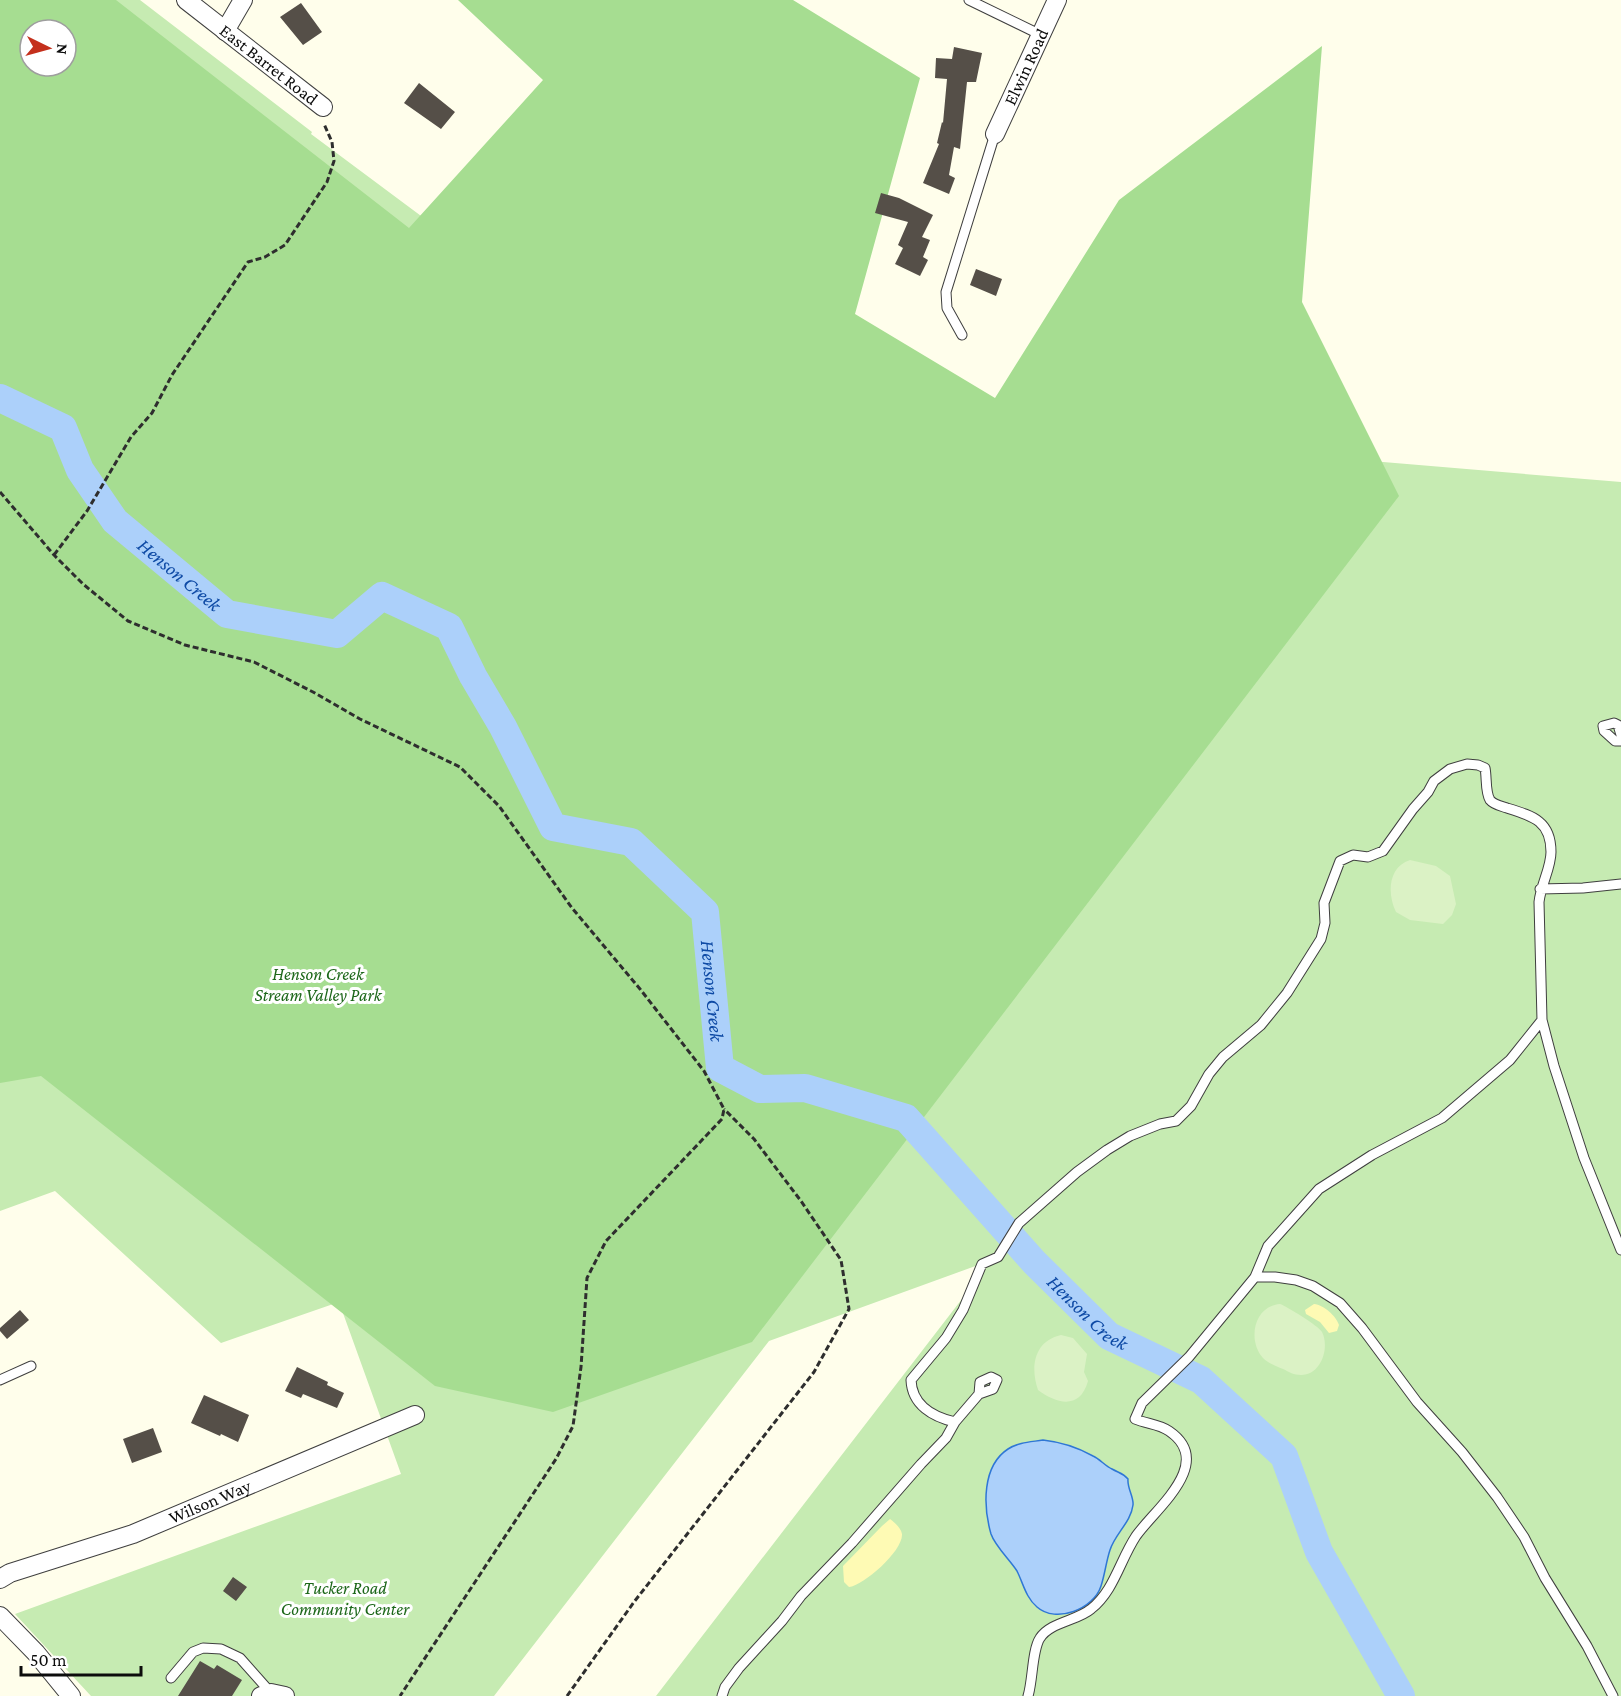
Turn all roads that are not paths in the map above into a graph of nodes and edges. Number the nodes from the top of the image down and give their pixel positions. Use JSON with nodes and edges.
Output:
{"nodes":[{"id":1,"x":186,"y":0,"type":"edge"},
{"id":2,"x":243,"y":0,"type":"edge"},
{"id":3,"x":969,"y":0,"type":"edge"},
{"id":4,"x":1057,"y":0,"type":"edge"},
{"id":5,"x":225,"y":30,"type":"junction"},
{"id":6,"x":1041,"y":35,"type":"junction"},
{"id":7,"x":322,"y":107,"type":"road end"},
{"id":8,"x":995,"y":134,"type":"joint"},
{"id":9,"x":962,"y":335,"type":"dead end"},
{"id":10,"x":1621,"y":735,"type":"edge"},
{"id":11,"x":1621,"y":741,"type":"edge"},
{"id":12,"x":1621,"y":884,"type":"edge"},
{"id":13,"x":1540,"y":889,"type":"junction"},
{"id":14,"x":1542,"y":1020,"type":"junction"},
{"id":15,"x":1621,"y":1250,"type":"edge"},
{"id":16,"x":1255,"y":1277,"type":"junction"},
{"id":17,"x":31,"y":1366,"type":"dead end"},
{"id":18,"x":0,"y":1380,"type":"edge"},
{"id":19,"x":979,"y":1394,"type":"dead end"},
{"id":20,"x":415,"y":1415,"type":"dead end"},
{"id":21,"x":955,"y":1422,"type":"junction"},
{"id":22,"x":0,"y":1579,"type":"edge"},
{"id":23,"x":0,"y":1616,"type":"edge"},
{"id":24,"x":171,"y":1678,"type":"dead end"},
{"id":25,"x":272,"y":1695,"type":"edge"},
{"id":26,"x":71,"y":1696,"type":"edge"},
{"id":27,"x":722,"y":1696,"type":"edge"},
{"id":28,"x":1028,"y":1696,"type":"edge"},
{"id":29,"x":1613,"y":1696,"type":"edge"}],
"edges":[{"from":1,"to":5,"type":"street","name":"East Barret Road"},
{"from":2,"to":5,"type":"street"},
{"from":3,"to":6,"type":"lane"},
{"from":4,"to":6,"type":"street","name":"Elwin Road"},
{"from":5,"to":7,"type":"street","name":"East Barret Road"},
{"from":6,"to":8,"type":"street","name":"Elwin Road"},
{"from":8,"to":9,"type":"lane"},
{"from":10,"to":11,"type":"lane"},
{"from":12,"to":13,"type":"lane"},
{"from":13,"to":14,"type":"lane"},
{"from":13,"to":21,"type":"lane"},
{"from":14,"to":15,"type":"lane"},
{"from":14,"to":16,"type":"lane"},
{"from":16,"to":28,"type":"lane"},
{"from":16,"to":29,"type":"lane"},
{"from":17,"to":18,"type":"lane"},
{"from":19,"to":21,"type":"lane"},
{"from":20,"to":22,"type":"street","name":"Wilson Way"},
{"from":21,"to":27,"type":"lane"},
{"from":23,"to":26,"type":"street"},
{"from":24,"to":25,"type":"lane"}]}
